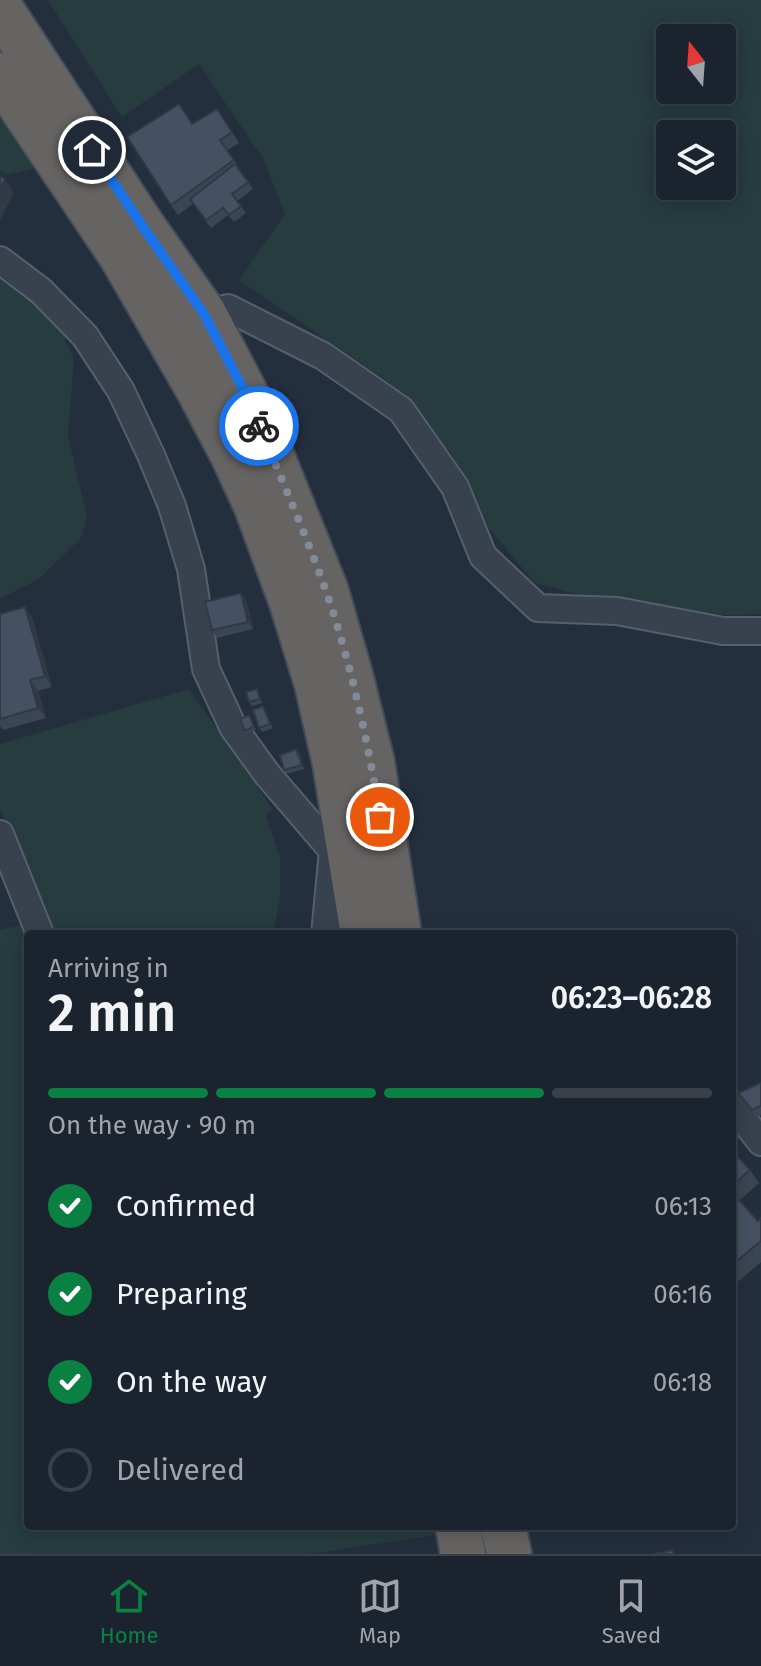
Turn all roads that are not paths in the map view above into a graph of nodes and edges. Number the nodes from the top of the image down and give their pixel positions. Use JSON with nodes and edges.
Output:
{"nodes":[{"id":1,"x":0,"y":8,"type":"edge"},
{"id":2,"x":0,"y":75,"type":"edge"},
{"id":3,"x":0,"y":260,"type":"edge"},
{"id":4,"x":204,"y":314,"type":"junction"},
{"id":5,"x":761,"y":631,"type":"edge"},
{"id":6,"x":0,"y":834,"type":"edge"},
{"id":7,"x":340,"y":845,"type":"junction"},
{"id":8,"x":38,"y":930,"type":"edge"},
{"id":9,"x":326,"y":930,"type":"edge"},
{"id":10,"x":362,"y":930,"type":"edge"},
{"id":11,"x":398,"y":930,"type":"edge"},
{"id":12,"x":736,"y":1110,"type":"edge"},
{"id":13,"x":761,"y":1142,"type":"edge"},
{"id":14,"x":459,"y":1530,"type":"edge"},
{"id":15,"x":504,"y":1530,"type":"edge"},
{"id":16,"x":463,"y":1554,"type":"edge"},
{"id":17,"x":509,"y":1554,"type":"edge"}],
"edges":[{"from":1,"to":4,"type":"highway"},
{"from":2,"to":7,"type":"highway"},
{"from":3,"to":7,"type":"street"},
{"from":4,"to":5,"type":"street"},
{"from":4,"to":11,"type":"highway"},
{"from":6,"to":8,"type":"street"},
{"from":7,"to":9,"type":"street"},
{"from":7,"to":10,"type":"highway"},
{"from":12,"to":13,"type":"street"},
{"from":14,"to":16,"type":"highway"},
{"from":15,"to":17,"type":"highway"}]}
